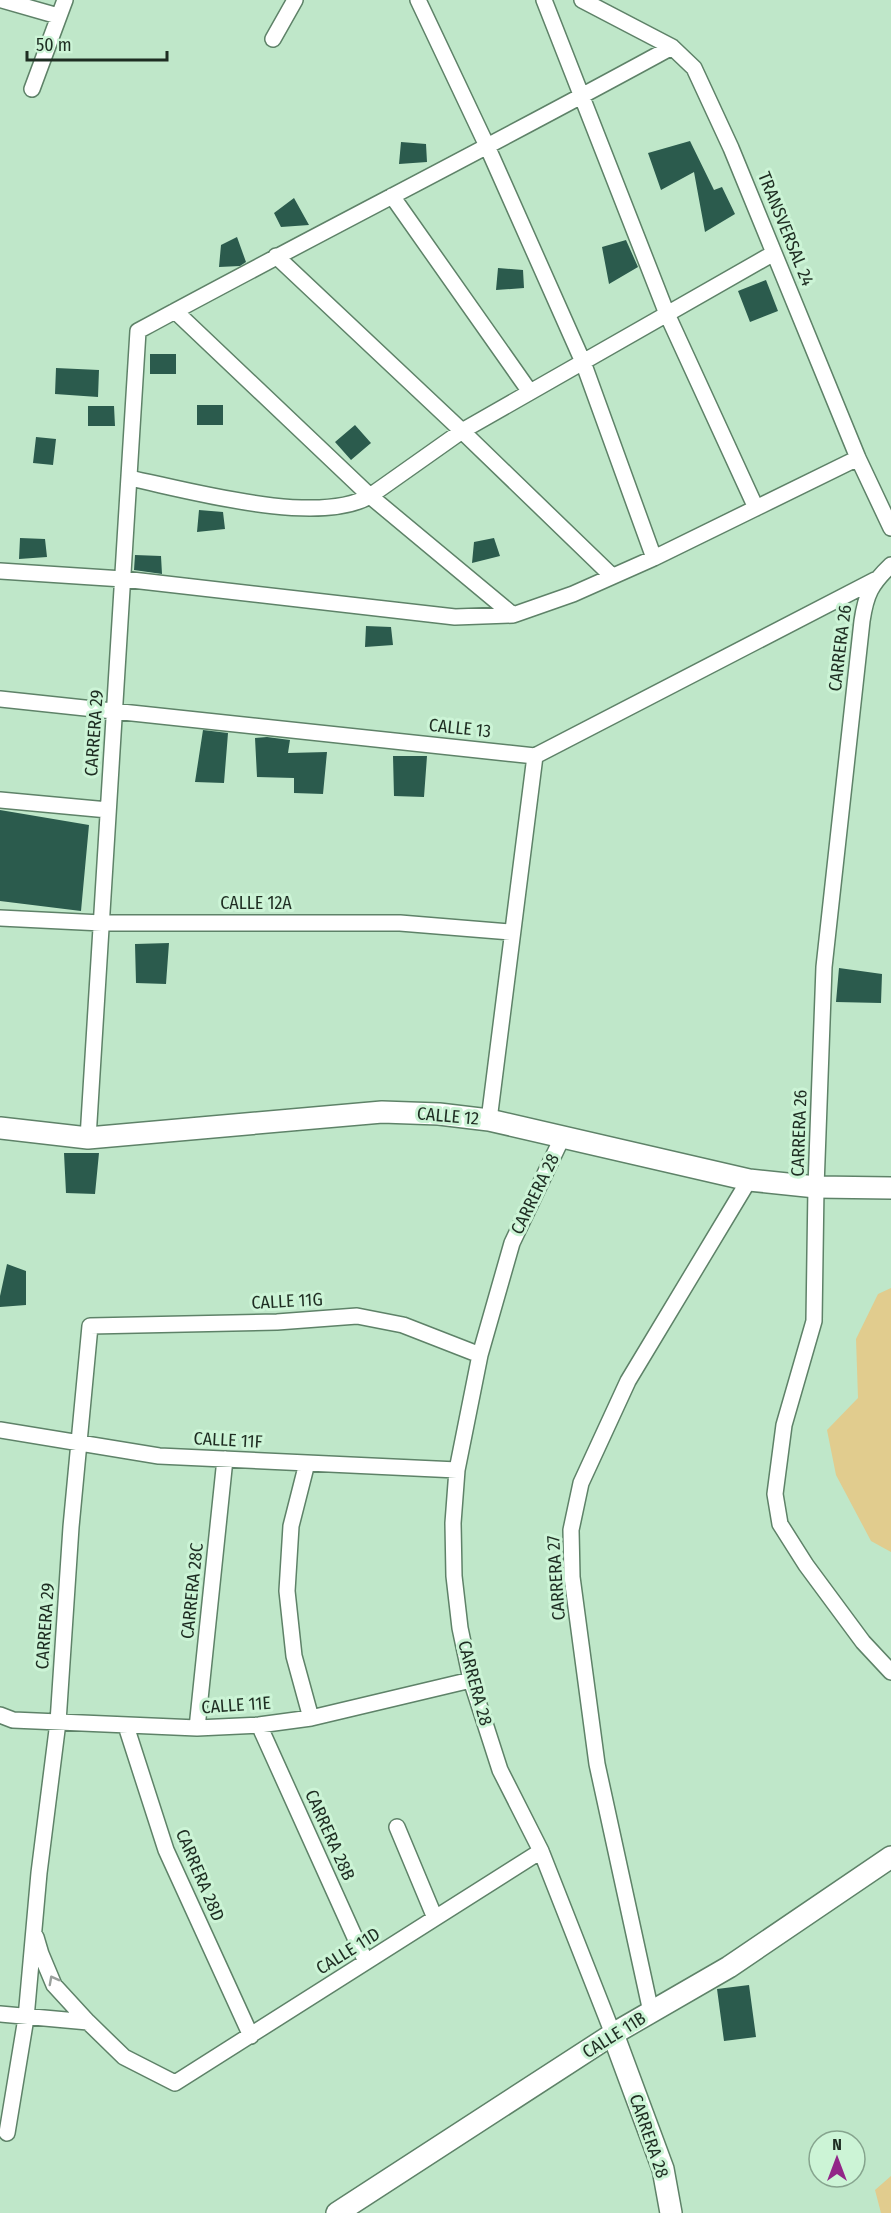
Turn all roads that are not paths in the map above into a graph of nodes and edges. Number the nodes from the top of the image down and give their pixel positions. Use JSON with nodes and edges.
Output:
{"nodes":[{"id":1,"x":2,"y":0,"type":"edge"},
{"id":2,"x":65,"y":0,"type":"edge"},
{"id":3,"x":295,"y":0,"type":"edge"},
{"id":4,"x":418,"y":0,"type":"edge"},
{"id":5,"x":544,"y":0,"type":"edge"},
{"id":6,"x":582,"y":0,"type":"edge"},
{"id":7,"x":58,"y":16,"type":"junction"},
{"id":8,"x":273,"y":39,"type":"dead end"},
{"id":9,"x":672,"y":48,"type":"junction"},
{"id":10,"x":32,"y":89,"type":"dead end"},
{"id":11,"x":582,"y":96,"type":"junction"},
{"id":12,"x":487,"y":146,"type":"junction"},
{"id":13,"x":392,"y":196,"type":"junction"},
{"id":14,"x":774,"y":253,"type":"junction"},
{"id":15,"x":276,"y":256,"type":"junction"},
{"id":16,"x":175,"y":311,"type":"junction"},
{"id":17,"x":667,"y":314,"type":"junction"},
{"id":18,"x":583,"y":362,"type":"junction"},
{"id":19,"x":530,"y":392,"type":"junction"},
{"id":20,"x":462,"y":431,"type":"junction"},
{"id":21,"x":858,"y":458,"type":"junction"},
{"id":22,"x":129,"y":478,"type":"junction"},
{"id":23,"x":370,"y":496,"type":"junction"},
{"id":24,"x":756,"y":508,"type":"junction"},
{"id":25,"x":891,"y":528,"type":"edge"},
{"id":26,"x":654,"y":558,"type":"junction"},
{"id":27,"x":891,"y":565,"type":"edge"},
{"id":28,"x":0,"y":571,"type":"edge"},
{"id":29,"x":612,"y":576,"type":"junction"},
{"id":30,"x":123,"y":579,"type":"junction"},
{"id":31,"x":875,"y":580,"type":"junction"},
{"id":32,"x":513,"y":615,"type":"junction"},
{"id":33,"x":0,"y":699,"type":"edge"},
{"id":34,"x":115,"y":711,"type":"junction"},
{"id":35,"x":535,"y":756,"type":"junction"},
{"id":36,"x":0,"y":800,"type":"edge"},
{"id":37,"x":108,"y":810,"type":"junction"},
{"id":38,"x":0,"y":918,"type":"edge"},
{"id":39,"x":102,"y":923,"type":"junction"},
{"id":40,"x":511,"y":932,"type":"junction"},
{"id":41,"x":489,"y":1120,"type":"junction"},
{"id":42,"x":0,"y":1128,"type":"edge"},
{"id":43,"x":88,"y":1138,"type":"junction"},
{"id":44,"x":562,"y":1138,"type":"junction"},
{"id":45,"x":749,"y":1180,"type":"junction"},
{"id":46,"x":816,"y":1187,"type":"junction"},
{"id":47,"x":891,"y":1188,"type":"edge"},
{"id":48,"x":90,"y":1326,"type":"joint"},
{"id":49,"x":480,"y":1355,"type":"junction"},
{"id":50,"x":0,"y":1430,"type":"edge"},
{"id":51,"x":79,"y":1442,"type":"junction"},
{"id":52,"x":225,"y":1459,"type":"junction"},
{"id":53,"x":307,"y":1463,"type":"junction"},
{"id":54,"x":457,"y":1470,"type":"junction"},
{"id":55,"x":891,"y":1672,"type":"edge"},
{"id":56,"x":471,"y":1680,"type":"junction"},
{"id":57,"x":0,"y":1715,"type":"edge"},
{"id":58,"x":311,"y":1718,"type":"junction"},
{"id":59,"x":58,"y":1722,"type":"junction"},
{"id":60,"x":126,"y":1725,"type":"junction"},
{"id":61,"x":259,"y":1725,"type":"junction"},
{"id":62,"x":197,"y":1728,"type":"junction"},
{"id":63,"x":397,"y":1827,"type":"dead end"},
{"id":64,"x":541,"y":1851,"type":"junction"},
{"id":65,"x":891,"y":1857,"type":"edge"},
{"id":66,"x":435,"y":1918,"type":"junction"},
{"id":67,"x":34,"y":1928,"type":"junction"},
{"id":68,"x":366,"y":1962,"type":"junction"},
{"id":69,"x":651,"y":2012,"type":"junction"},
{"id":70,"x":0,"y":2014,"type":"edge"},
{"id":71,"x":26,"y":2018,"type":"junction"},
{"id":72,"x":88,"y":2022,"type":"junction"},
{"id":73,"x":613,"y":2034,"type":"junction"},
{"id":74,"x":250,"y":2036,"type":"junction"},
{"id":75,"x":176,"y":2083,"type":"joint"},
{"id":76,"x":7,"y":2133,"type":"dead end"},
{"id":77,"x":337,"y":2213,"type":"edge"},
{"id":78,"x":671,"y":2213,"type":"edge"}],
"edges":[{"from":1,"to":7,"type":"street"},
{"from":2,"to":7,"type":"street"},
{"from":3,"to":8,"type":"street"},
{"from":4,"to":12,"type":"street"},
{"from":5,"to":11,"type":"street"},
{"from":6,"to":9,"type":"street","name":"TRANSVERSAL 24"},
{"from":7,"to":10,"type":"street"},
{"from":9,"to":11,"type":"street"},
{"from":9,"to":14,"type":"street","name":"TRANSVERSAL 24"},
{"from":11,"to":12,"type":"street"},
{"from":11,"to":17,"type":"street"},
{"from":12,"to":13,"type":"street"},
{"from":12,"to":18,"type":"street"},
{"from":13,"to":15,"type":"street"},
{"from":13,"to":19,"type":"street"},
{"from":14,"to":17,"type":"street"},
{"from":14,"to":21,"type":"street","name":"TRANSVERSAL 24"},
{"from":15,"to":16,"type":"street"},
{"from":15,"to":20,"type":"street"},
{"from":16,"to":22,"type":"street","name":"CARRERA 29"},
{"from":16,"to":23,"type":"street"},
{"from":17,"to":18,"type":"street"},
{"from":17,"to":24,"type":"street"},
{"from":18,"to":19,"type":"street"},
{"from":18,"to":26,"type":"street"},
{"from":19,"to":20,"type":"street"},
{"from":20,"to":23,"type":"street"},
{"from":20,"to":29,"type":"street"},
{"from":21,"to":24,"type":"street"},
{"from":21,"to":25,"type":"street","name":"TRANSVERSAL 24"},
{"from":22,"to":23,"type":"street"},
{"from":22,"to":30,"type":"street","name":"CARRERA 29"},
{"from":23,"to":32,"type":"street"},
{"from":24,"to":26,"type":"street"},
{"from":26,"to":29,"type":"street"},
{"from":27,"to":31,"type":"street","name":"CARRERA 26"},
{"from":28,"to":30,"type":"street"},
{"from":29,"to":32,"type":"street"},
{"from":30,"to":32,"type":"street"},
{"from":30,"to":34,"type":"street","name":"CARRERA 29"},
{"from":31,"to":35,"type":"street"},
{"from":31,"to":46,"type":"street","name":"CARRERA 26"},
{"from":33,"to":34,"type":"street","name":"CALLE 13"},
{"from":34,"to":35,"type":"street","name":"CALLE 13"},
{"from":34,"to":37,"type":"street","name":"CARRERA 29"},
{"from":35,"to":40,"type":"street"},
{"from":36,"to":37,"type":"street"},
{"from":37,"to":39,"type":"street","name":"CARRERA 29"},
{"from":38,"to":39,"type":"street","name":"CALLE 12A"},
{"from":39,"to":40,"type":"street","name":"CALLE 12A"},
{"from":39,"to":43,"type":"street","name":"CARRERA 29"},
{"from":40,"to":41,"type":"street"},
{"from":41,"to":43,"type":"street","name":"CALLE 12"},
{"from":41,"to":44,"type":"street","name":"CALLE 12"},
{"from":42,"to":43,"type":"street","name":"CALLE 12"},
{"from":44,"to":45,"type":"street","name":"CALLE 12"},
{"from":44,"to":49,"type":"street","name":"CARRERA 28"},
{"from":45,"to":46,"type":"street","name":"CALLE 12"},
{"from":45,"to":69,"type":"street","name":"CARRERA 27"},
{"from":46,"to":47,"type":"street","name":"CALLE 12"},
{"from":46,"to":55,"type":"street","name":"CARRERA 26"},
{"from":48,"to":49,"type":"street","name":"CALLE 11G"},
{"from":48,"to":51,"type":"street","name":"CARRERA 29"},
{"from":49,"to":54,"type":"street","name":"CARRERA 28"},
{"from":50,"to":51,"type":"street","name":"CALLE 11F"},
{"from":51,"to":52,"type":"street","name":"CALLE 11F"},
{"from":51,"to":59,"type":"street","name":"CARRERA 29"},
{"from":52,"to":53,"type":"street","name":"CALLE 11F"},
{"from":52,"to":62,"type":"street","name":"CARRERA 28C"},
{"from":53,"to":54,"type":"street","name":"CALLE 11F"},
{"from":53,"to":58,"type":"street"},
{"from":54,"to":56,"type":"street","name":"CARRERA 28"},
{"from":56,"to":58,"type":"street","name":"CALLE 11E"},
{"from":56,"to":64,"type":"street","name":"CARRERA 28"},
{"from":57,"to":59,"type":"street","name":"CALLE 11E"},
{"from":58,"to":61,"type":"street","name":"CALLE 11E"},
{"from":59,"to":60,"type":"street","name":"CALLE 11E"},
{"from":59,"to":67,"type":"street","name":"CARRERA 29"},
{"from":60,"to":62,"type":"street","name":"CALLE 11E"},
{"from":60,"to":74,"type":"street","name":"CARRERA 28D"},
{"from":61,"to":62,"type":"street","name":"CALLE 11E"},
{"from":61,"to":68,"type":"street","name":"CARRERA 28B"},
{"from":63,"to":66,"type":"street"},
{"from":64,"to":66,"type":"street","name":"CALLE 11D"},
{"from":64,"to":73,"type":"street","name":"CARRERA 28"},
{"from":65,"to":69,"type":"street","name":"CALLE 11B"},
{"from":66,"to":68,"type":"street","name":"CALLE 11D"},
{"from":67,"to":71,"type":"street","name":"CARRERA 29"},
{"from":72,"to":67,"type":"street","name":"CARRERA 29","one_way":true},
{"from":68,"to":74,"type":"street","name":"CALLE 11D"},
{"from":69,"to":73,"type":"street","name":"CALLE 11B"},
{"from":70,"to":71,"type":"street"},
{"from":71,"to":72,"type":"street"},
{"from":71,"to":76,"type":"street","name":"CARRERA 29"},
{"from":72,"to":75,"type":"street","name":"CARRERA 29"},
{"from":73,"to":77,"type":"street","name":"CALLE 11B"},
{"from":73,"to":78,"type":"street","name":"CARRERA 28"},
{"from":74,"to":75,"type":"street","name":"CALLE 11D"}]}
